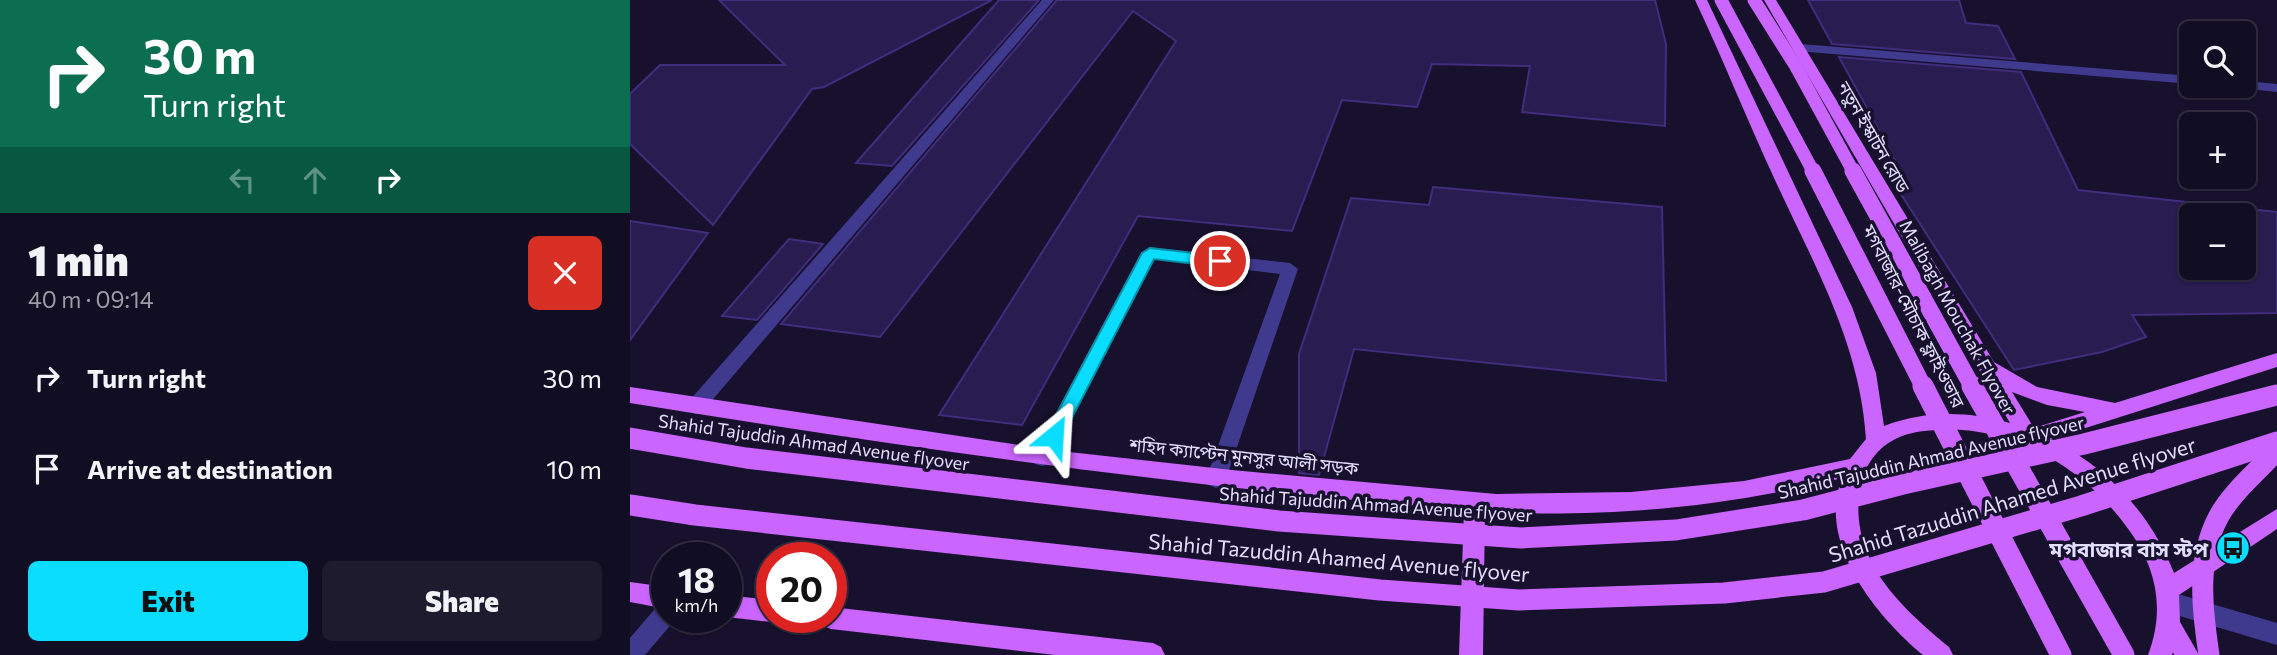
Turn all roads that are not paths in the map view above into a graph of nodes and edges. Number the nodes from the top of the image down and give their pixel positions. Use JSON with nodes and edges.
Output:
{"nodes":[{"id":1,"x":1048,"y":0,"type":"edge"},
{"id":2,"x":1701,"y":0,"type":"edge"},
{"id":3,"x":1721,"y":0,"type":"edge"},
{"id":4,"x":1754,"y":0,"type":"edge"},
{"id":5,"x":1770,"y":0,"type":"edge"},
{"id":6,"x":1801,"y":48,"type":"junction"},
{"id":7,"x":2179,"y":79,"type":"edge"},
{"id":8,"x":2256,"y":86,"type":"edge"},
{"id":9,"x":2277,"y":88,"type":"edge"},
{"id":10,"x":1980,"y":356,"type":"junction"},
{"id":11,"x":2277,"y":360,"type":"edge"},
{"id":12,"x":630,"y":395,"type":"edge"},
{"id":13,"x":2277,"y":395,"type":"edge"},
{"id":14,"x":696,"y":405,"type":"junction"},
{"id":15,"x":2114,"y":409,"type":"junction"},
{"id":16,"x":630,"y":438,"type":"edge"},
{"id":17,"x":2029,"y":438,"type":"junction"},
{"id":18,"x":1876,"y":441,"type":"junction"},
{"id":19,"x":2277,"y":442,"type":"edge"},
{"id":20,"x":2277,"y":450,"type":"edge"},
{"id":21,"x":1042,"y":458,"type":"junction"},
{"id":22,"x":1856,"y":466,"type":"junction"},
{"id":23,"x":1216,"y":479,"type":"junction"},
{"id":24,"x":1475,"y":500,"type":"junction"},
{"id":25,"x":630,"y":505,"type":"edge"},
{"id":26,"x":2277,"y":518,"type":"edge"},
{"id":27,"x":630,"y":592,"type":"edge"},
{"id":28,"x":651,"y":595,"type":"edge"},
{"id":29,"x":2170,"y":606,"type":"junction"},
{"id":30,"x":847,"y":620,"type":"edge"},
{"id":31,"x":651,"y":631,"type":"edge"},
{"id":32,"x":2277,"y":634,"type":"edge"},
{"id":33,"x":630,"y":655,"type":"edge"},
{"id":34,"x":1153,"y":655,"type":"edge"},
{"id":35,"x":1471,"y":655,"type":"edge"},
{"id":36,"x":1941,"y":655,"type":"edge"},
{"id":37,"x":2061,"y":655,"type":"edge"},
{"id":38,"x":2124,"y":655,"type":"edge"},
{"id":39,"x":2160,"y":655,"type":"edge"},
{"id":40,"x":2187,"y":655,"type":"edge"},
{"id":41,"x":2209,"y":655,"type":"edge"}],
"edges":[{"from":1,"to":14,"type":"street"},
{"from":2,"to":18,"type":"main road"},
{"from":3,"to":37,"type":"main road","name":"মগবাজার-মৌচাক ফ্লাইওভার","bridge":true},
{"from":4,"to":38,"type":"main road","name":"Malibagh Mouchak Flyover","bridge":true},
{"from":5,"to":6,"type":"main road","name":"নতুন ইস্কাটন রোড"},
{"from":6,"to":7,"type":"street"},
{"from":6,"to":10,"type":"main road","name":"নতুন ইস্কাটন রোড"},
{"from":8,"to":9,"type":"street"},
{"from":10,"to":15,"type":"main road"},
{"from":10,"to":17,"type":"main road","name":"নতুন ইস্কাটন রোড"},
{"from":11,"to":15,"type":"main road"},
{"from":12,"to":14,"type":"main road","name":"শহিদ ক্যাপ্টেন মুনসুর আলী সড়ক"},
{"from":13,"to":16,"type":"main road","name":"Shahid Tajuddin Ahmad Avenue flyover","bridge":true},
{"from":14,"to":21,"type":"main road","name":"শহিদ ক্যাপ্টেন মুনসুর আলী সড়ক"},
{"from":15,"to":17,"type":"main road"},
{"from":17,"to":18,"type":"main road"},
{"from":17,"to":29,"type":"main road"},
{"from":18,"to":22,"type":"main road"},
{"from":19,"to":25,"type":"main road","name":"Shahid Tazuddin Ahamed Avenue flyover","bridge":true},
{"from":20,"to":41,"type":"main road","bridge":true},
{"from":21,"to":23,"type":"main road","name":"শহিদ ক্যাপ্টেন মুনসুর আলী সড়ক"},
{"from":21,"to":23,"type":"street"},
{"from":22,"to":24,"type":"main road","name":"শহিদ ক্যাপ্টেন মুনসুর আলী সড়ক"},
{"from":22,"to":36,"type":"main road"},
{"from":23,"to":24,"type":"main road","name":"শহিদ ক্যাপ্টেন মুনসুর আলী সড়ক"},
{"from":24,"to":35,"type":"main road"},
{"from":26,"to":29,"type":"main road"},
{"from":27,"to":28,"type":"main road"},
{"from":29,"to":32,"type":"street"},
{"from":29,"to":39,"type":"main road"},
{"from":29,"to":40,"type":"main road"},
{"from":30,"to":34,"type":"main road"},
{"from":31,"to":33,"type":"street"}]}
